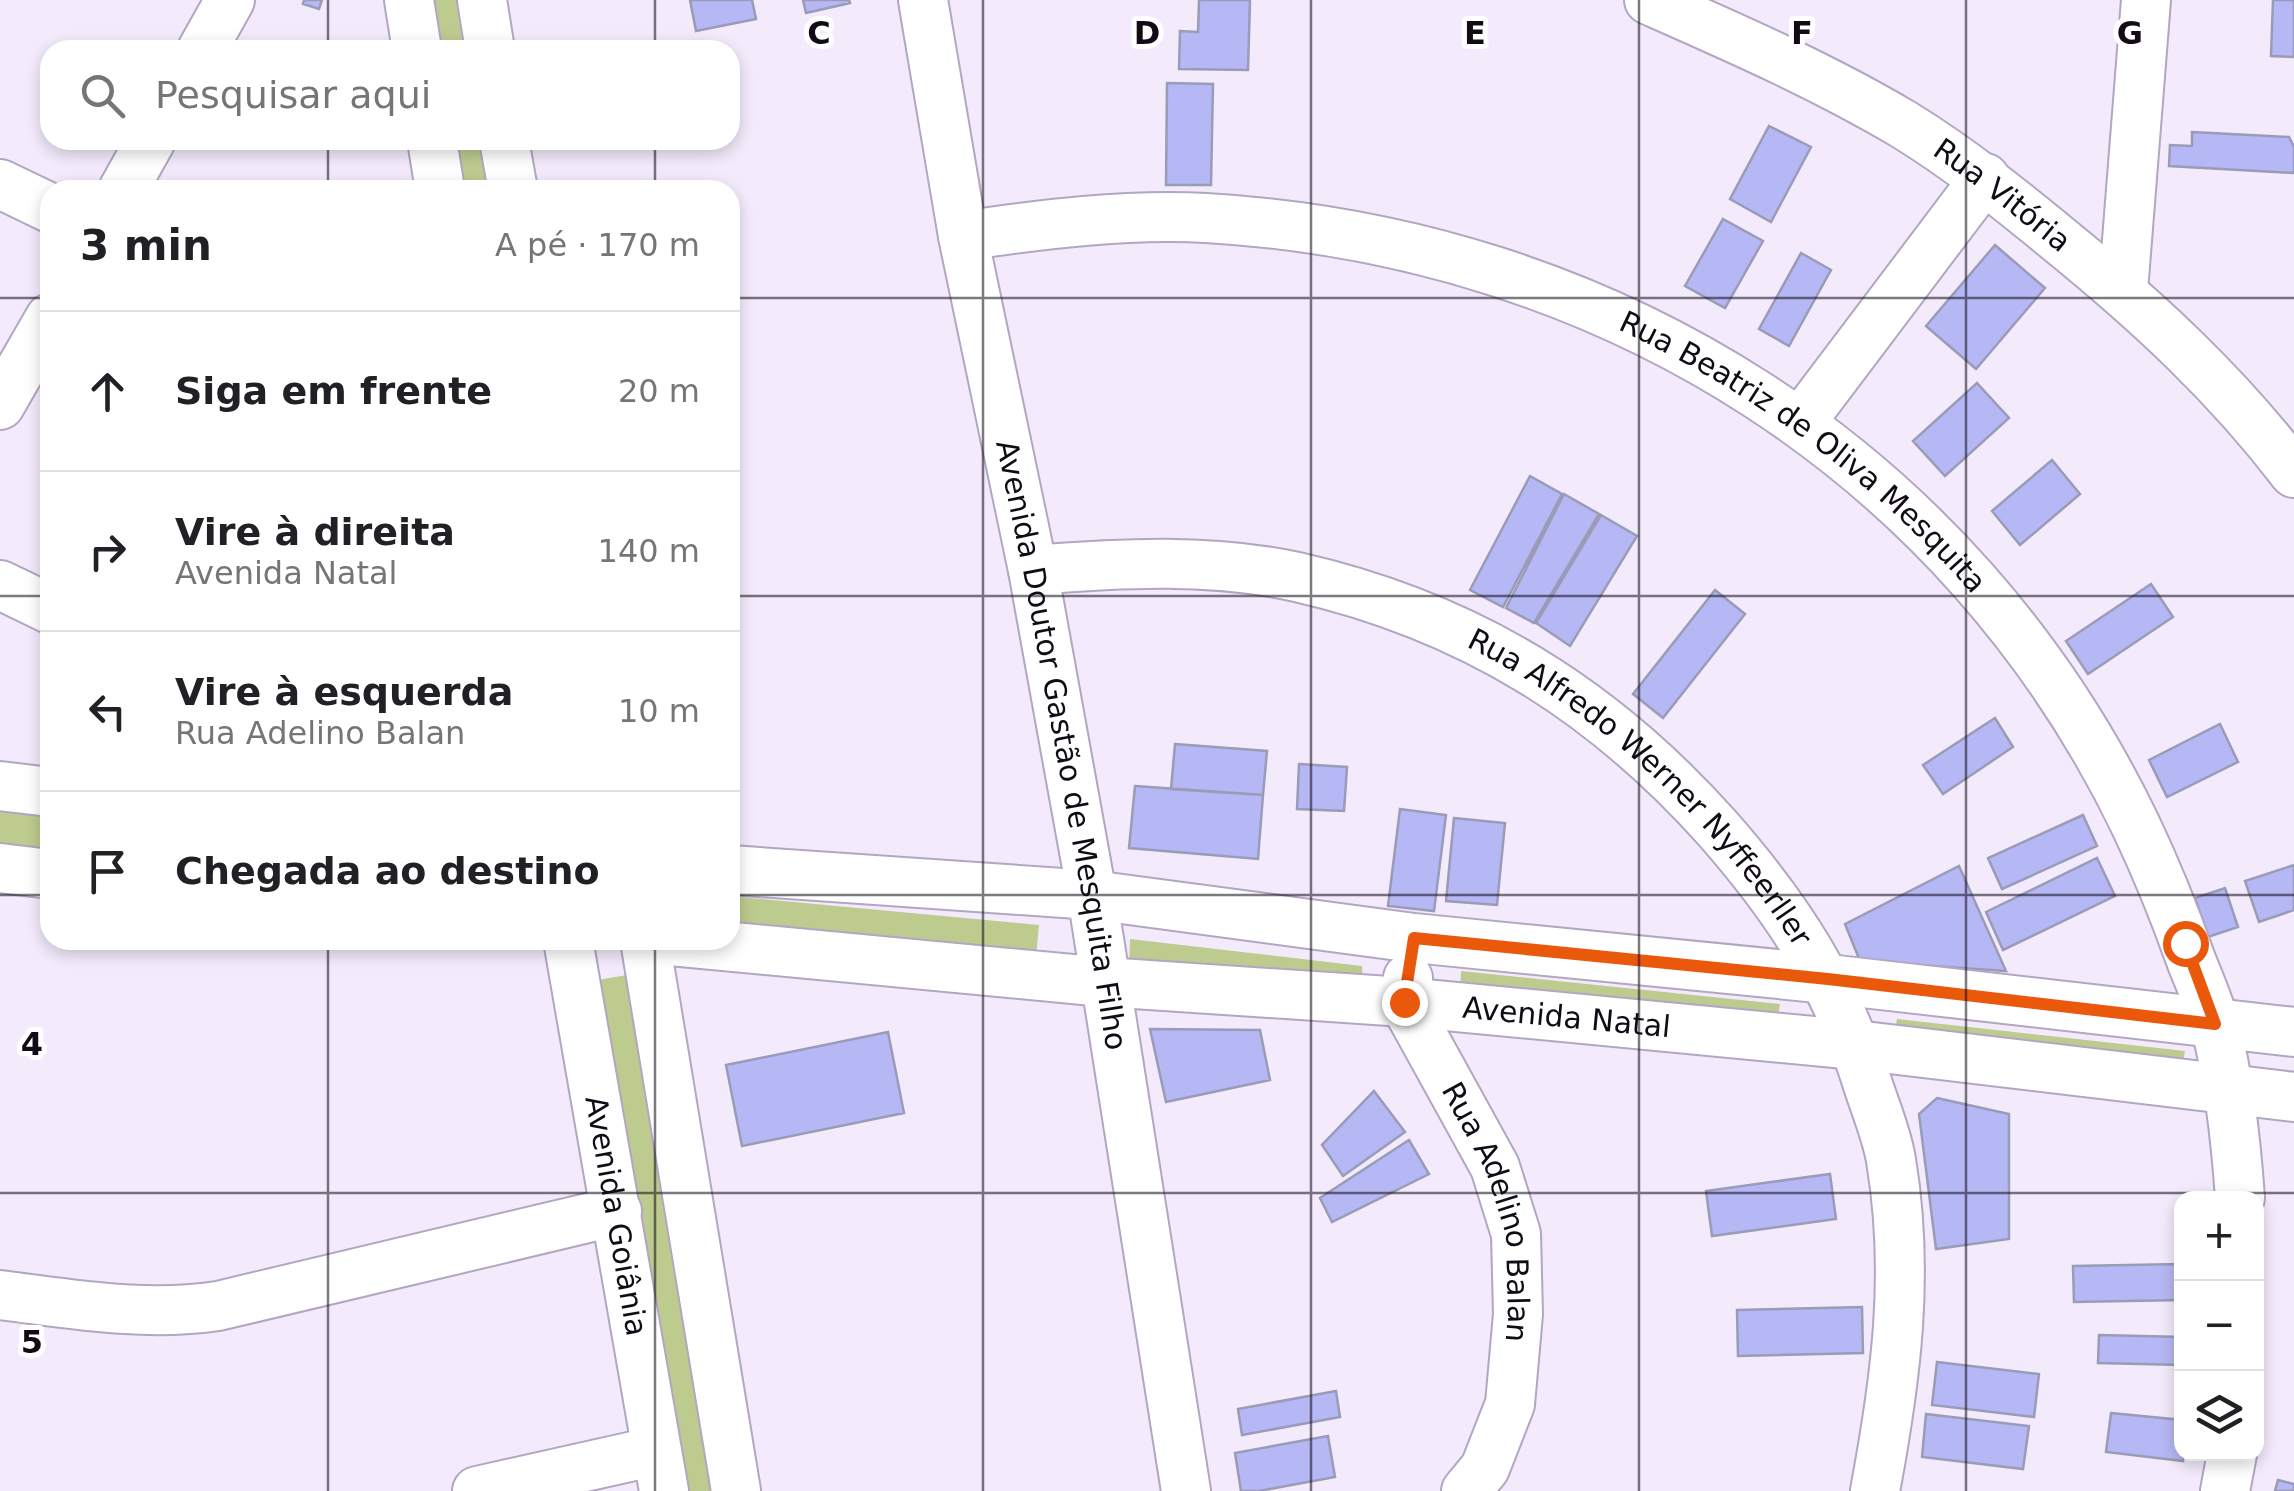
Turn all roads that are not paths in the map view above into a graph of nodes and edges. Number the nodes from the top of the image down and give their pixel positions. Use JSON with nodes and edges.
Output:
{"nodes":[{"id":1,"x":230,"y":0,"type":"edge"},
{"id":2,"x":410,"y":0,"type":"edge"},
{"id":3,"x":482,"y":0,"type":"edge"},
{"id":4,"x":923,"y":0,"type":"edge"},
{"id":5,"x":1649,"y":0,"type":"edge"},
{"id":6,"x":2146,"y":0,"type":"edge"},
{"id":7,"x":208,"y":40,"type":"edge"},
{"id":8,"x":416,"y":40,"type":"edge"},
{"id":9,"x":488,"y":40,"type":"edge"},
{"id":10,"x":145,"y":150,"type":"edge"},
{"id":11,"x":434,"y":150,"type":"edge"},
{"id":12,"x":506,"y":150,"type":"edge"},
{"id":13,"x":1984,"y":178,"type":"junction"},
{"id":14,"x":128,"y":180,"type":"edge"},
{"id":15,"x":438,"y":180,"type":"edge"},
{"id":16,"x":510,"y":180,"type":"edge"},
{"id":17,"x":0,"y":184,"type":"edge"},
{"id":18,"x":40,"y":203,"type":"edge"},
{"id":19,"x":963,"y":236,"type":"junction"},
{"id":20,"x":2123,"y":291,"type":"junction"},
{"id":21,"x":40,"y":335,"type":"edge"},
{"id":22,"x":0,"y":405,"type":"edge"},
{"id":23,"x":1800,"y":423,"type":"junction"},
{"id":24,"x":2294,"y":474,"type":"edge"},
{"id":25,"x":1033,"y":570,"type":"junction"},
{"id":26,"x":0,"y":585,"type":"edge"},
{"id":27,"x":40,"y":603,"type":"edge"},
{"id":28,"x":0,"y":786,"type":"edge"},
{"id":29,"x":40,"y":791,"type":"edge"},
{"id":30,"x":0,"y":868,"type":"edge"},
{"id":31,"x":740,"y":871,"type":"edge"},
{"id":32,"x":40,"y":873,"type":"edge"},
{"id":33,"x":1092,"y":895,"type":"junction"},
{"id":34,"x":1414,"y":938,"type":"junction"},
{"id":35,"x":740,"y":948,"type":"edge"},
{"id":36,"x":570,"y":950,"type":"edge"},
{"id":37,"x":647,"y":950,"type":"edge"},
{"id":38,"x":1828,"y":979,"type":"junction"},
{"id":39,"x":1104,"y":982,"type":"junction"},
{"id":40,"x":1404,"y":1002,"type":"junction"},
{"id":41,"x":2215,"y":1024,"type":"junction"},
{"id":42,"x":2294,"y":1032,"type":"edge"},
{"id":43,"x":1856,"y":1046,"type":"junction"},
{"id":44,"x":2229,"y":1091,"type":"junction"},
{"id":45,"x":2294,"y":1097,"type":"edge"},
{"id":46,"x":2239,"y":1191,"type":"edge"},
{"id":47,"x":617,"y":1211,"type":"junction"},
{"id":48,"x":0,"y":1295,"type":"edge"},
{"id":49,"x":2231,"y":1461,"type":"edge"},
{"id":50,"x":660,"y":1471,"type":"edge"},
{"id":51,"x":478,"y":1491,"type":"edge"},
{"id":52,"x":736,"y":1491,"type":"edge"},
{"id":53,"x":1186,"y":1491,"type":"edge"},
{"id":54,"x":1466,"y":1491,"type":"edge"},
{"id":55,"x":1875,"y":1491,"type":"edge"},
{"id":56,"x":2225,"y":1491,"type":"edge"}],
"edges":[{"from":1,"to":7,"type":"street"},
{"from":2,"to":8,"type":"street"},
{"from":3,"to":9,"type":"street"},
{"from":4,"to":19,"type":"street","name":"Avenida Doutor Gastão de Mesquita Filho"},
{"from":5,"to":13,"type":"street","name":"Rua Vitória"},
{"from":6,"to":20,"type":"street"},
{"from":10,"to":14,"type":"street"},
{"from":11,"to":15,"type":"street"},
{"from":12,"to":16,"type":"street"},
{"from":13,"to":20,"type":"street","name":"Rua Vitória"},
{"from":13,"to":23,"type":"street"},
{"from":17,"to":18,"type":"street"},
{"from":19,"to":23,"type":"street","name":"Rua Beatriz de Oliva Mesquita"},
{"from":19,"to":25,"type":"street","name":"Avenida Doutor Gastão de Mesquita Filho"},
{"from":20,"to":24,"type":"street","name":"Rua Vitória"},
{"from":21,"to":22,"type":"street"},
{"from":23,"to":41,"type":"street","name":"Rua Beatriz de Oliva Mesquita"},
{"from":25,"to":33,"type":"street","name":"Avenida Doutor Gastão de Mesquita Filho"},
{"from":25,"to":38,"type":"street","name":"Rua Alfredo Werner Nyffeerller"},
{"from":26,"to":27,"type":"street"},
{"from":28,"to":29,"type":"street"},
{"from":30,"to":32,"type":"street"},
{"from":31,"to":33,"type":"street"},
{"from":33,"to":34,"type":"street"},
{"from":33,"to":39,"type":"street","name":"Avenida Doutor Gastão de Mesquita Filho"},
{"from":34,"to":38,"type":"street"},
{"from":34,"to":40,"type":"street"},
{"from":35,"to":39,"type":"street","name":"Avenida Natal"},
{"from":36,"to":47,"type":"street","name":"Avenida Goiânia"},
{"from":37,"to":52,"type":"street"},
{"from":38,"to":41,"type":"street"},
{"from":38,"to":43,"type":"street","name":"Rua Alfredo Werner Nyffeerller"},
{"from":39,"to":40,"type":"street","name":"Avenida Natal"},
{"from":39,"to":53,"type":"street","name":"Avenida Doutor Gastão de Mesquita Filho"},
{"from":40,"to":43,"type":"street","name":"Avenida Natal"},
{"from":40,"to":54,"type":"street","name":"Rua Adelino Balan"},
{"from":41,"to":42,"type":"street"},
{"from":41,"to":44,"type":"street","name":"Rua Beatriz de Oliva Mesquita"},
{"from":43,"to":44,"type":"street","name":"Avenida Natal"},
{"from":43,"to":55,"type":"street","name":"Rua Alfredo Werner Nyffeerller"},
{"from":44,"to":45,"type":"street","name":"Avenida Natal"},
{"from":44,"to":46,"type":"street","name":"Rua Beatriz de Oliva Mesquita"},
{"from":47,"to":48,"type":"street"},
{"from":47,"to":50,"type":"street","name":"Avenida Goiânia"},
{"from":49,"to":56,"type":"street"},
{"from":50,"to":51,"type":"street"}]}
